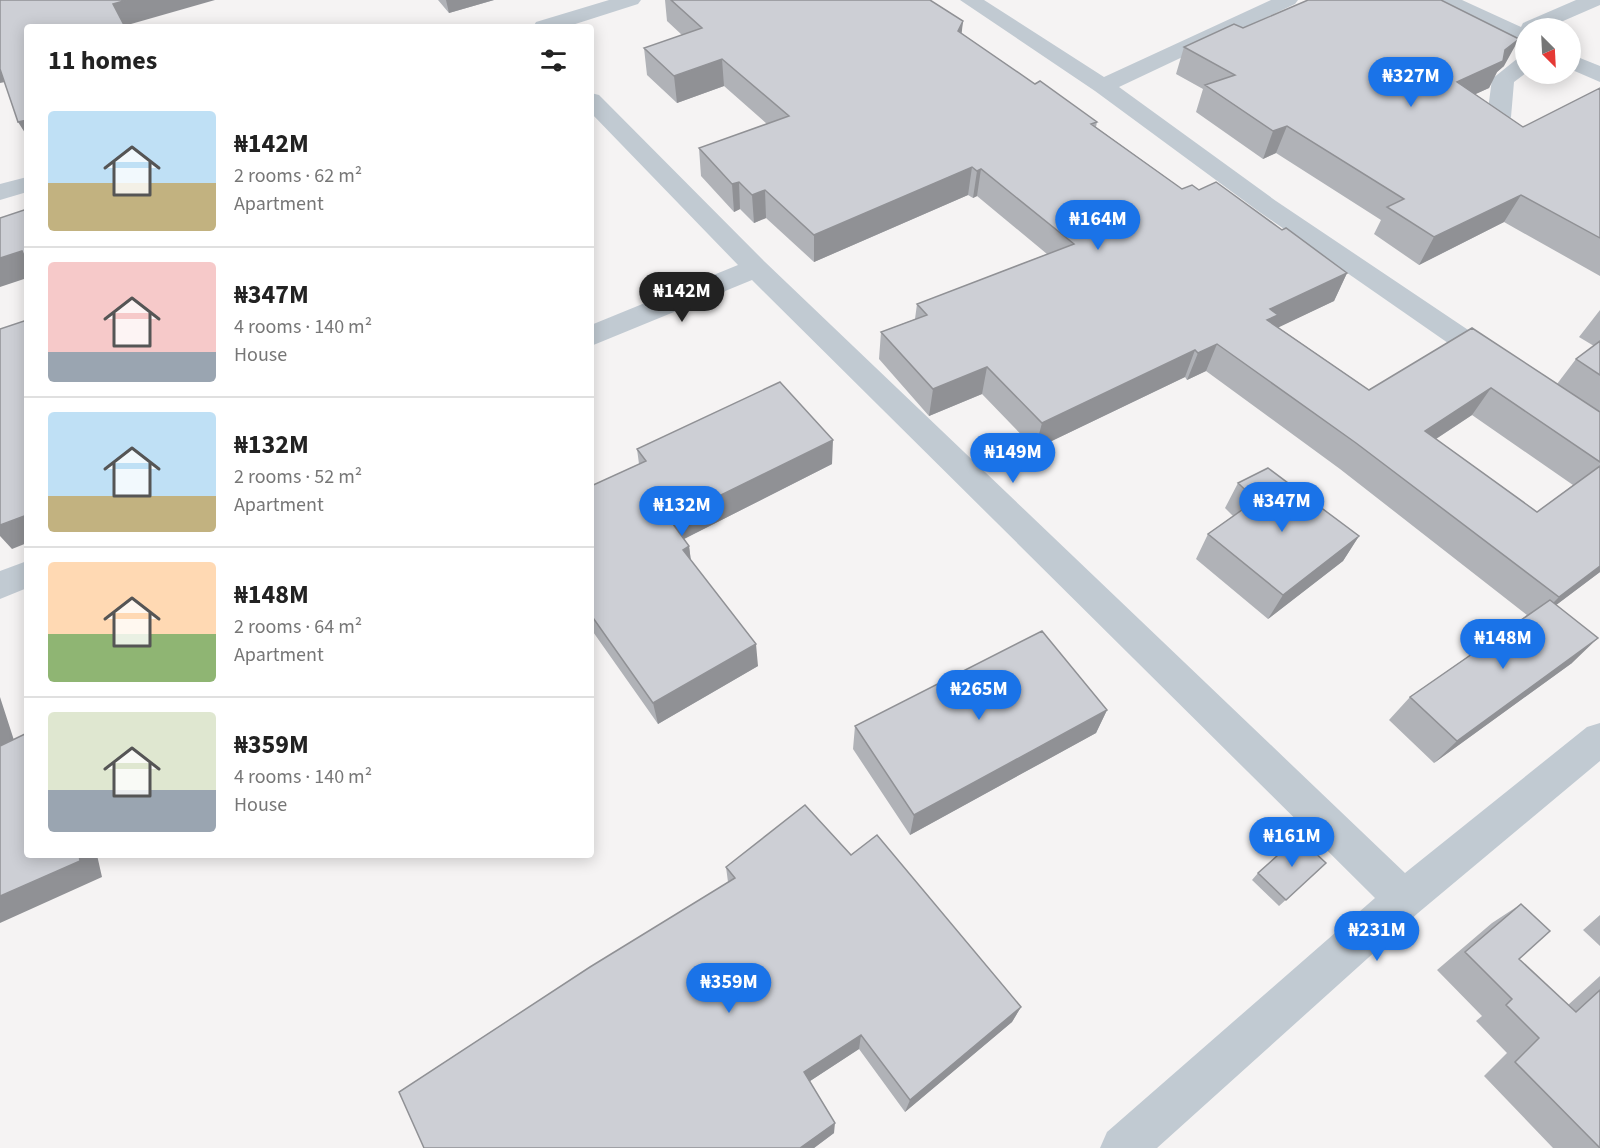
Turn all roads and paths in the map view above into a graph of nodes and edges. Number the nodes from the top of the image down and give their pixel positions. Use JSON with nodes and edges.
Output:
{"nodes":[{"id":1,"x":631,"y":0,"type":"edge"},
{"id":2,"x":970,"y":0,"type":"edge"},
{"id":3,"x":1288,"y":0,"type":"edge"},
{"id":4,"x":1445,"y":0,"type":"edge"},
{"id":5,"x":1593,"y":0,"type":"edge"},
{"id":6,"x":1556,"y":18,"type":"edge"},
{"id":7,"x":554,"y":24,"type":"edge"},
{"id":8,"x":1515,"y":29,"type":"edge"},
{"id":9,"x":1581,"y":66,"type":"edge"},
{"id":10,"x":1515,"y":71,"type":"edge"},
{"id":11,"x":1600,"y":75,"type":"edge"},
{"id":12,"x":1103,"y":86,"type":"junction"},
{"id":13,"x":594,"y":103,"type":"edge"},
{"id":14,"x":1499,"y":117,"type":"edge"},
{"id":15,"x":24,"y":185,"type":"edge"},
{"id":16,"x":0,"y":192,"type":"edge"},
{"id":17,"x":756,"y":268,"type":"junction"},
{"id":18,"x":594,"y":335,"type":"edge"},
{"id":19,"x":1512,"y":374,"type":"edge"},
{"id":20,"x":24,"y":575,"type":"edge"},
{"id":21,"x":0,"y":585,"type":"edge"},
{"id":22,"x":1600,"y":739,"type":"edge"},
{"id":23,"x":1404,"y":899,"type":"junction"},
{"id":24,"x":1123,"y":1148,"type":"edge"}],
"edges":[{"from":1,"to":7,"type":"street"},
{"from":2,"to":12,"type":"street"},
{"from":3,"to":12,"type":"street"},
{"from":4,"to":8,"type":"street"},
{"from":5,"to":6,"type":"street"},
{"from":9,"to":11,"type":"street"},
{"from":10,"to":14,"type":"street"},
{"from":12,"to":19,"type":"street"},
{"from":13,"to":17,"type":"street"},
{"from":15,"to":16,"type":"street"},
{"from":17,"to":18,"type":"street"},
{"from":17,"to":23,"type":"street"},
{"from":20,"to":21,"type":"street"},
{"from":22,"to":23,"type":"street"},
{"from":23,"to":24,"type":"street"}]}
